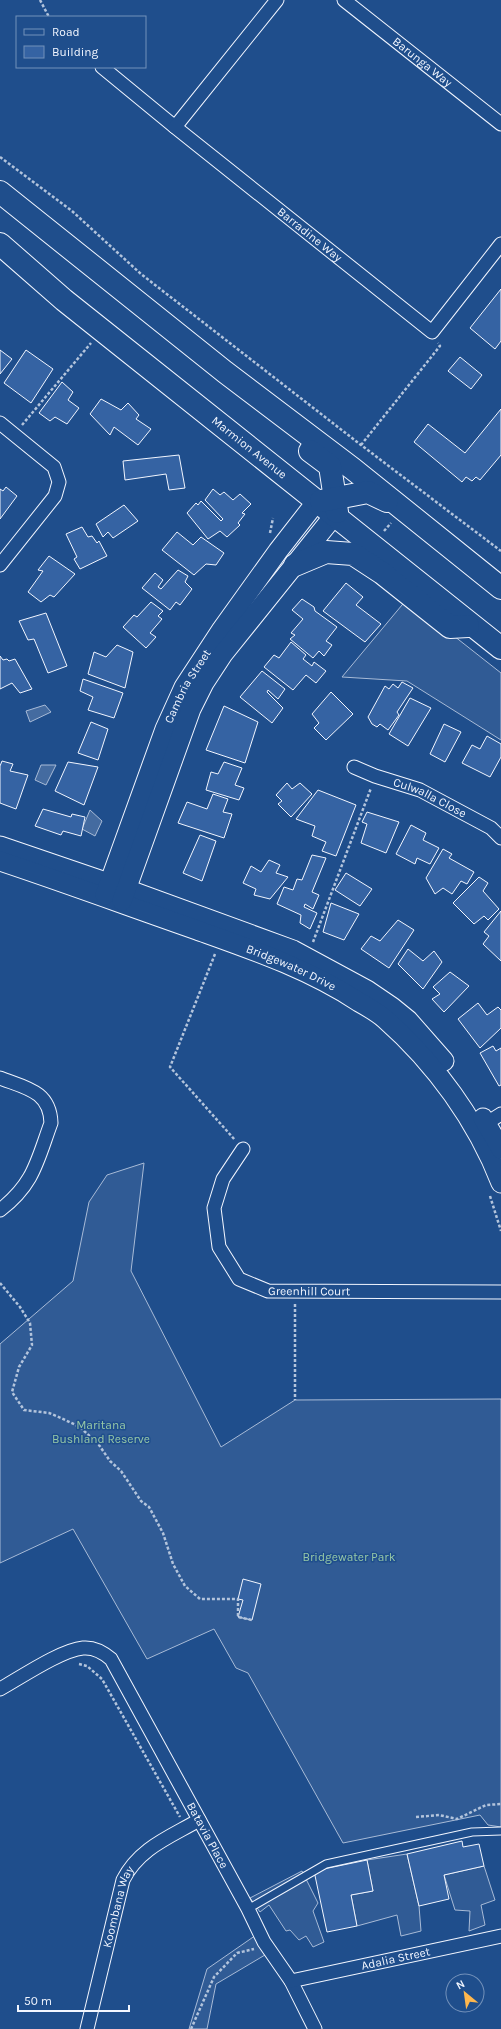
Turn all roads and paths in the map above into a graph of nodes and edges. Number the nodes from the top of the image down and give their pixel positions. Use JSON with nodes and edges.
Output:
{"nodes":[{"id":1,"x":40,"y":0,"type":"edge"},
{"id":2,"x":277,"y":0,"type":"edge"},
{"id":3,"x":344,"y":0,"type":"edge"},
{"id":4,"x":48,"y":16,"type":"edge"},
{"id":5,"x":103,"y":68,"type":"edge"},
{"id":6,"x":501,"y":124,"type":"edge"},
{"id":7,"x":175,"y":128,"type":"junction"},
{"id":8,"x":0,"y":157,"type":"edge"},
{"id":9,"x":0,"y":192,"type":"edge"},
{"id":10,"x":0,"y":244,"type":"edge"},
{"id":11,"x":501,"y":244,"type":"edge"},
{"id":12,"x":141,"y":274,"type":"junction"},
{"id":13,"x":127,"y":294,"type":"junction"},
{"id":14,"x":100,"y":328,"type":"junction"},
{"id":15,"x":432,"y":332,"type":"junction"},
{"id":16,"x":201,"y":353,"type":"junction"},
{"id":17,"x":0,"y":423,"type":"edge"},
{"id":18,"x":14,"y":434,"type":"junction"},
{"id":19,"x":361,"y":446,"type":"junction"},
{"id":20,"x":331,"y":506,"type":"junction"},
{"id":21,"x":404,"y":509,"type":"junction"},
{"id":22,"x":501,"y":551,"type":"edge"},
{"id":23,"x":0,"y":565,"type":"edge"},
{"id":24,"x":296,"y":565,"type":"junction"},
{"id":25,"x":501,"y":588,"type":"edge"},
{"id":26,"x":473,"y":626,"type":"junction"},
{"id":27,"x":501,"y":648,"type":"edge"},
{"id":28,"x":354,"y":767,"type":"dead end"},
{"id":29,"x":375,"y":776,"type":"junction"},
{"id":30,"x":501,"y":838,"type":"edge"},
{"id":31,"x":0,"y":846,"type":"edge"},
{"id":32,"x":0,"y":861,"type":"edge"},
{"id":33,"x":115,"y":893,"type":"junction"},
{"id":34,"x":220,"y":938,"type":"junction"},
{"id":35,"x":307,"y":957,"type":"junction"},
{"id":36,"x":0,"y":1078,"type":"edge"},
{"id":37,"x":488,"y":1122,"type":"edge"},
{"id":38,"x":243,"y":1149,"type":"joint"},
{"id":39,"x":501,"y":1149,"type":"edge"},
{"id":40,"x":494,"y":1187,"type":"edge"},
{"id":41,"x":0,"y":1210,"type":"edge"},
{"id":42,"x":501,"y":1231,"type":"edge"},
{"id":43,"x":0,"y":1283,"type":"edge"},
{"id":44,"x":295,"y":1291,"type":"junction"},
{"id":45,"x":501,"y":1292,"type":"edge"},
{"id":46,"x":295,"y":1400,"type":"dead end"},
{"id":47,"x":252,"y":1620,"type":"dead end"},
{"id":48,"x":76,"y":1663,"type":"dead end"},
{"id":49,"x":0,"y":1689,"type":"edge"},
{"id":50,"x":501,"y":1804,"type":"edge"},
{"id":51,"x":416,"y":1817,"type":"dead end"},
{"id":52,"x":199,"y":1820,"type":"junction"},
{"id":53,"x":186,"y":1828,"type":"junction"},
{"id":54,"x":501,"y":1832,"type":"edge"},
{"id":55,"x":248,"y":1909,"type":"junction"},
{"id":56,"x":501,"y":1936,"type":"edge"},
{"id":57,"x":250,"y":1942,"type":"dead end"},
{"id":58,"x":259,"y":1945,"type":"junction"},
{"id":59,"x":291,"y":1980,"type":"junction"},
{"id":60,"x":87,"y":2029,"type":"edge"},
{"id":61,"x":191,"y":2029,"type":"edge"},
{"id":62,"x":315,"y":2029,"type":"edge"}],
"edges":[{"from":1,"to":4,"type":"path"},
{"from":2,"to":7,"type":"street"},
{"from":3,"to":6,"type":"street","name":"Barunga Way"},
{"from":5,"to":7,"type":"street","name":"Barradine Way"},
{"from":7,"to":15,"type":"street","name":"Barradine Way"},
{"from":8,"to":12,"type":"path"},
{"from":9,"to":13,"type":"highway"},
{"from":10,"to":14,"type":"highway","name":"Marmion Avenue"},
{"from":11,"to":15,"type":"street"},
{"from":12,"to":13,"type":"path"},
{"from":12,"to":19,"type":"path"},
{"from":13,"to":16,"type":"highway"},
{"from":14,"to":18,"type":"path"},
{"from":14,"to":20,"type":"highway","name":"Marmion Avenue"},
{"from":15,"to":19,"type":"path"},
{"from":16,"to":20,"type":"highway"},
{"from":16,"to":21,"type":"highway"},
{"from":17,"to":18,"type":"street"},
{"from":18,"to":23,"type":"street"},
{"from":19,"to":22,"type":"path"},
{"from":20,"to":21,"type":"highway"},
{"from":20,"to":24,"type":"street","name":"Cambria Street"},
{"from":20,"to":26,"type":"highway","name":"Marmion Avenue"},
{"from":20,"to":33,"type":"street","name":"Cambria Street"},
{"from":21,"to":25,"type":"highway"},
{"from":24,"to":26,"type":"highway"},
{"from":24,"to":33,"type":"street","name":"Cambria Street"},
{"from":26,"to":27,"type":"highway","name":"Marmion Avenue"},
{"from":28,"to":29,"type":"street","name":"Culwalla Close"},
{"from":29,"to":30,"type":"street","name":"Culwalla Close"},
{"from":29,"to":35,"type":"path"},
{"from":31,"to":33,"type":"street","name":"Bridgewater Drive"},
{"from":32,"to":33,"type":"street","name":"Bridgewater Drive"},
{"from":33,"to":34,"type":"street","name":"Bridgewater Drive"},
{"from":33,"to":35,"type":"street","name":"Bridgewater Drive"},
{"from":34,"to":37,"type":"street","name":"Bridgewater Drive"},
{"from":34,"to":38,"type":"path"},
{"from":35,"to":37,"type":"street","name":"Bridgewater Drive"},
{"from":36,"to":41,"type":"street"},
{"from":37,"to":39,"type":"street","name":"Bridgewater Drive"},
{"from":37,"to":40,"type":"street","name":"Bridgewater Drive"},
{"from":38,"to":44,"type":"street","name":"Greenhill Court"},
{"from":40,"to":42,"type":"path"},
{"from":43,"to":47,"type":"path"},
{"from":44,"to":45,"type":"street","name":"Greenhill Court"},
{"from":44,"to":46,"type":"path"},
{"from":48,"to":53,"type":"path"},
{"from":49,"to":52,"type":"street","name":"Batavia Place"},
{"from":50,"to":51,"type":"path"},
{"from":52,"to":53,"type":"street","name":"Koombana Way"},
{"from":52,"to":55,"type":"street","name":"Batavia Place"},
{"from":53,"to":60,"type":"street","name":"Koombana Way"},
{"from":54,"to":55,"type":"lane"},
{"from":55,"to":58,"type":"street","name":"Batavia Place"},
{"from":56,"to":59,"type":"street","name":"Adalia Street"},
{"from":57,"to":58,"type":"path"},
{"from":58,"to":59,"type":"street","name":"Batavia Place"},
{"from":58,"to":61,"type":"path"},
{"from":59,"to":62,"type":"street","name":"Batavia Place"}]}
